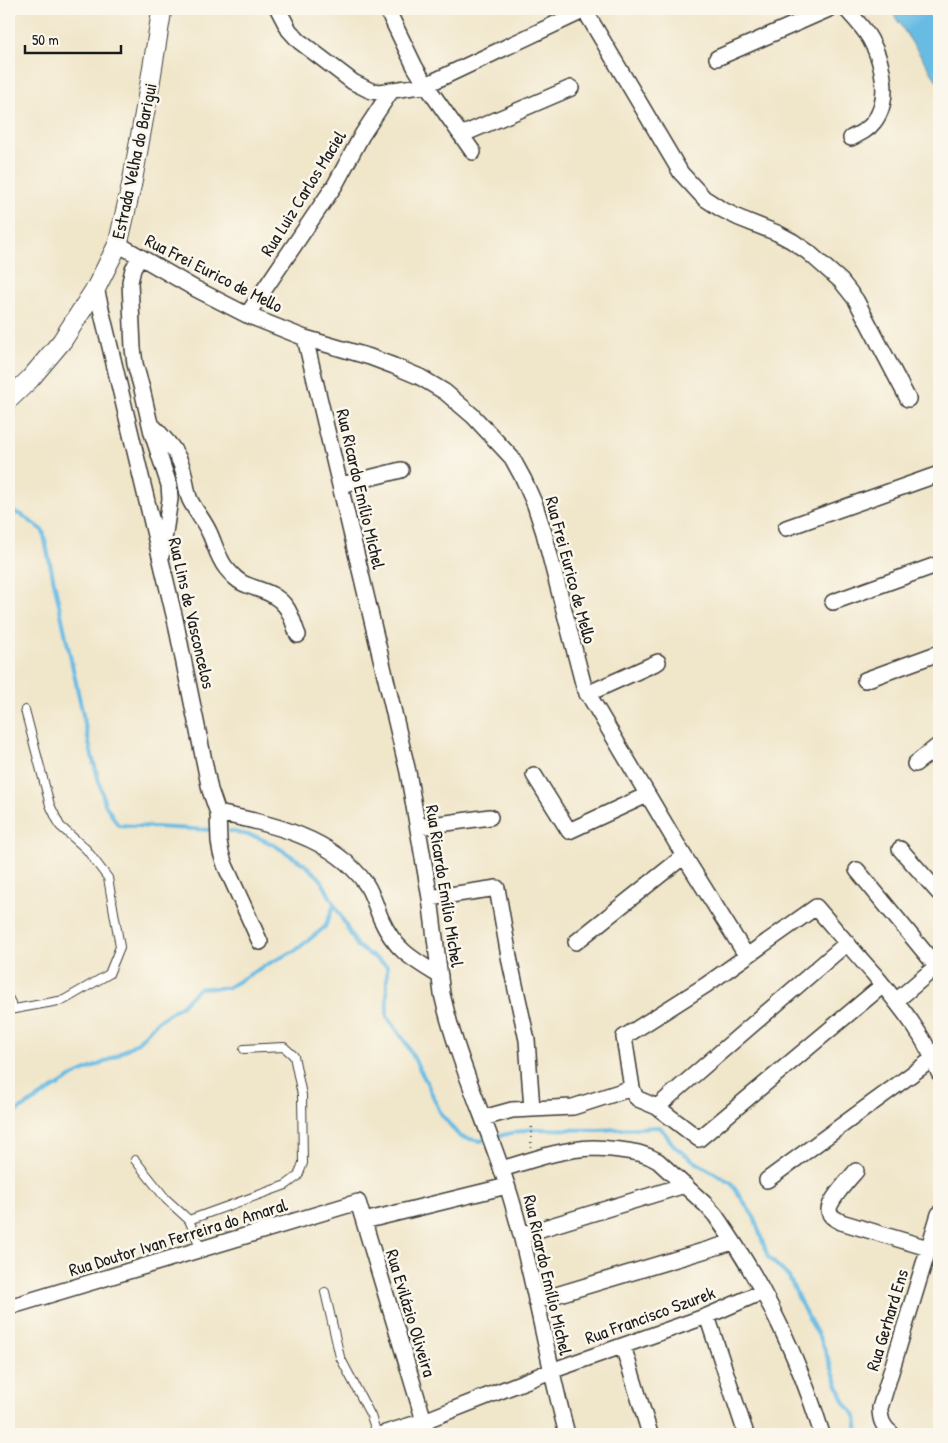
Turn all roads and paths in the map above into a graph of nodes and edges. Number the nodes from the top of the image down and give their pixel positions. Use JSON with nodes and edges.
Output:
{"nodes":[{"id":1,"x":162,"y":9,"type":"edge"},
{"id":2,"x":278,"y":9,"type":"edge"},
{"id":3,"x":388,"y":9,"type":"edge"},
{"id":4,"x":585,"y":9,"type":"edge"},
{"id":5,"x":829,"y":9,"type":"edge"},
{"id":6,"x":846,"y":9,"type":"edge"},
{"id":7,"x":717,"y":58,"type":"dead end"},
{"id":8,"x":426,"y":85,"type":"junction"},
{"id":9,"x":571,"y":88,"type":"dead end"},
{"id":10,"x":391,"y":91,"type":"junction"},
{"id":11,"x":461,"y":135,"type":"junction"},
{"id":12,"x":851,"y":138,"type":"dead end"},
{"id":13,"x":473,"y":152,"type":"dead end"},
{"id":14,"x":118,"y":244,"type":"junction"},
{"id":15,"x":140,"y":257,"type":"junction"},
{"id":16,"x":96,"y":288,"type":"junction"},
{"id":17,"x":247,"y":315,"type":"junction"},
{"id":18,"x":305,"y":338,"type":"junction"},
{"id":19,"x":9,"y":399,"type":"edge"},
{"id":20,"x":908,"y":399,"type":"dead end"},
{"id":21,"x":150,"y":422,"type":"junction"},
{"id":22,"x":401,"y":470,"type":"dead end"},
{"id":23,"x":939,"y":474,"type":"edge"},
{"id":24,"x":340,"y":485,"type":"junction"},
{"id":25,"x":786,"y":528,"type":"dead end"},
{"id":26,"x":161,"y":562,"type":"junction"},
{"id":27,"x":939,"y":564,"type":"edge"},
{"id":28,"x":833,"y":602,"type":"dead end"},
{"id":29,"x":298,"y":636,"type":"dead end"},
{"id":30,"x":939,"y":652,"type":"edge"},
{"id":31,"x":658,"y":662,"type":"dead end"},
{"id":32,"x":865,"y":680,"type":"dead end"},
{"id":33,"x":587,"y":694,"type":"junction"},
{"id":34,"x":25,"y":710,"type":"dead end"},
{"id":35,"x":939,"y":745,"type":"edge"},
{"id":36,"x":915,"y":764,"type":"dead end"},
{"id":37,"x":534,"y":775,"type":"dead end"},
{"id":38,"x":647,"y":795,"type":"junction"},
{"id":39,"x":218,"y":813,"type":"junction"},
{"id":40,"x":490,"y":817,"type":"dead end"},
{"id":41,"x":418,"y":826,"type":"junction"},
{"id":42,"x":900,"y":849,"type":"dead end"},
{"id":43,"x":684,"y":856,"type":"junction"},
{"id":44,"x":857,"y":870,"type":"dead end"},
{"id":45,"x":939,"y":893,"type":"edge"},
{"id":46,"x":430,"y":898,"type":"junction"},
{"id":47,"x":260,"y":942,"type":"dead end"},
{"id":48,"x":576,"y":942,"type":"dead end"},
{"id":49,"x":847,"y":943,"type":"junction"},
{"id":50,"x":746,"y":955,"type":"junction"},
{"id":51,"x":938,"y":965,"type":"edge"},
{"id":52,"x":440,"y":976,"type":"junction"},
{"id":53,"x":883,"y":985,"type":"junction"},
{"id":54,"x":9,"y":999,"type":"edge"},
{"id":55,"x":896,"y":1001,"type":"junction"},
{"id":56,"x":11,"y":1010,"type":"edge"},
{"id":57,"x":244,"y":1049,"type":"dead end"},
{"id":58,"x":934,"y":1058,"type":"junction"},
{"id":59,"x":939,"y":1073,"type":"edge"},
{"id":60,"x":632,"y":1088,"type":"junction"},
{"id":61,"x":656,"y":1107,"type":"junction"},
{"id":62,"x":532,"y":1109,"type":"junction"},
{"id":63,"x":488,"y":1131,"type":"junction"},
{"id":64,"x":135,"y":1160,"type":"dead end"},
{"id":65,"x":531,"y":1160,"type":"junction"},
{"id":66,"x":502,"y":1169,"type":"junction"},
{"id":67,"x":856,"y":1171,"type":"dead end"},
{"id":68,"x":767,"y":1180,"type":"dead end"},
{"id":69,"x":685,"y":1185,"type":"junction"},
{"id":70,"x":507,"y":1186,"type":"junction"},
{"id":71,"x":358,"y":1202,"type":"joint"},
{"id":72,"x":939,"y":1214,"type":"edge"},
{"id":73,"x":189,"y":1220,"type":"junction"},
{"id":74,"x":364,"y":1221,"type":"junction"},
{"id":75,"x":521,"y":1235,"type":"junction"},
{"id":76,"x":733,"y":1242,"type":"junction"},
{"id":77,"x":928,"y":1248,"type":"junction"},
{"id":78,"x":200,"y":1249,"type":"junction"},
{"id":79,"x":325,"y":1292,"type":"dead end"},
{"id":80,"x":762,"y":1292,"type":"junction"},
{"id":81,"x":536,"y":1301,"type":"junction"},
{"id":82,"x":9,"y":1307,"type":"edge"},
{"id":83,"x":707,"y":1316,"type":"junction"},
{"id":84,"x":623,"y":1346,"type":"junction"},
{"id":85,"x":551,"y":1371,"type":"junction"},
{"id":86,"x":426,"y":1428,"type":"edge"},
{"id":87,"x":377,"y":1434,"type":"edge"},
{"id":88,"x":382,"y":1434,"type":"edge"},
{"id":89,"x":567,"y":1434,"type":"edge"},
{"id":90,"x":650,"y":1434,"type":"edge"},
{"id":91,"x":746,"y":1434,"type":"edge"},
{"id":92,"x":822,"y":1434,"type":"edge"},
{"id":93,"x":892,"y":1434,"type":"edge"}],
"edges":[{"from":1,"to":14,"type":"street","name":"Estrada Velha do Barigui"},
{"from":2,"to":10,"type":"street"},
{"from":3,"to":8,"type":"street"},
{"from":4,"to":8,"type":"street"},
{"from":4,"to":20,"type":"street"},
{"from":5,"to":7,"type":"street"},
{"from":6,"to":12,"type":"street"},
{"from":8,"to":10,"type":"street"},
{"from":8,"to":11,"type":"street"},
{"from":9,"to":11,"type":"street"},
{"from":10,"to":17,"type":"street","name":"Rua Luiz Carlos Maciel"},
{"from":11,"to":13,"type":"street"},
{"from":14,"to":15,"type":"street","name":"Rua Frei Eurico de Mello"},
{"from":14,"to":16,"type":"street","name":"Estrada Velha do Barigui"},
{"from":15,"to":17,"type":"street","name":"Rua Frei Eurico de Mello"},
{"from":15,"to":21,"type":"street"},
{"from":16,"to":19,"type":"street","name":"Estrada Velha do Barigui"},
{"from":16,"to":26,"type":"street","name":"Rua Lins de Vasconcelos"},
{"from":17,"to":18,"type":"street","name":"Rua Frei Eurico de Mello"},
{"from":18,"to":24,"type":"street","name":"Rua Ricardo Emílio Michel"},
{"from":18,"to":33,"type":"street","name":"Rua Frei Eurico de Mello"},
{"from":21,"to":26,"type":"street"},
{"from":21,"to":29,"type":"street"},
{"from":22,"to":24,"type":"street"},
{"from":23,"to":25,"type":"street"},
{"from":24,"to":41,"type":"street","name":"Rua Ricardo Emílio Michel"},
{"from":26,"to":39,"type":"street","name":"Rua Lins de Vasconcelos"},
{"from":27,"to":28,"type":"street"},
{"from":30,"to":32,"type":"street"},
{"from":31,"to":33,"type":"street"},
{"from":33,"to":38,"type":"street","name":"Rua Frei Eurico de Mello"},
{"from":34,"to":56,"type":"lane"},
{"from":35,"to":36,"type":"street"},
{"from":37,"to":38,"type":"street"},
{"from":38,"to":43,"type":"street","name":"Rua Frei Eurico de Mello"},
{"from":39,"to":47,"type":"street","name":"Rua Lins de Vasconcelos"},
{"from":39,"to":52,"type":"street"},
{"from":40,"to":41,"type":"street"},
{"from":41,"to":46,"type":"street","name":"Rua Ricardo Emílio Michel"},
{"from":42,"to":45,"type":"street"},
{"from":43,"to":48,"type":"street"},
{"from":43,"to":50,"type":"street","name":"Rua Frei Eurico de Mello"},
{"from":44,"to":51,"type":"street"},
{"from":46,"to":52,"type":"street","name":"Rua Ricardo Emílio Michel"},
{"from":46,"to":62,"type":"street"},
{"from":49,"to":50,"type":"street"},
{"from":49,"to":53,"type":"street"},
{"from":49,"to":61,"type":"street"},
{"from":50,"to":60,"type":"street"},
{"from":51,"to":55,"type":"street"},
{"from":52,"to":63,"type":"street","name":"Rua Ricardo Emílio Michel"},
{"from":53,"to":55,"type":"street"},
{"from":53,"to":61,"type":"street"},
{"from":54,"to":56,"type":"lane"},
{"from":55,"to":58,"type":"street"},
{"from":57,"to":73,"type":"lane"},
{"from":58,"to":59,"type":"street"},
{"from":58,"to":68,"type":"street"},
{"from":60,"to":61,"type":"street"},
{"from":60,"to":62,"type":"street"},
{"from":62,"to":63,"type":"street"},
{"from":62,"to":65,"type":"path"},
{"from":63,"to":66,"type":"street","name":"Rua Ricardo Emílio Michel"},
{"from":64,"to":73,"type":"lane"},
{"from":65,"to":66,"type":"street"},
{"from":65,"to":69,"type":"street"},
{"from":66,"to":70,"type":"street","name":"Rua Ricardo Emílio Michel"},
{"from":67,"to":77,"type":"street"},
{"from":69,"to":75,"type":"street"},
{"from":69,"to":76,"type":"street"},
{"from":70,"to":74,"type":"street"},
{"from":70,"to":75,"type":"street","name":"Rua Ricardo Emílio Michel"},
{"from":71,"to":74,"type":"street","name":"Rua Evilázio Oliveira"},
{"from":71,"to":78,"type":"street","name":"Rua Doutor Ivan Ferreira do Amaral"},
{"from":72,"to":77,"type":"street","name":"Rua Gerhard Ens"},
{"from":73,"to":78,"type":"lane"},
{"from":74,"to":86,"type":"street","name":"Rua Evilázio Oliveira"},
{"from":75,"to":81,"type":"street","name":"Rua Ricardo Emílio Michel"},
{"from":76,"to":80,"type":"street"},
{"from":76,"to":81,"type":"street"},
{"from":77,"to":93,"type":"street","name":"Rua Gerhard Ens"},
{"from":78,"to":82,"type":"street","name":"Rua Doutor Ivan Ferreira do Amaral"},
{"from":79,"to":87,"type":"lane"},
{"from":80,"to":83,"type":"street","name":"Rua Francisco Szurek"},
{"from":80,"to":92,"type":"street"},
{"from":81,"to":85,"type":"street","name":"Rua Ricardo Emílio Michel"},
{"from":83,"to":84,"type":"street","name":"Rua Francisco Szurek"},
{"from":83,"to":91,"type":"street"},
{"from":84,"to":85,"type":"street","name":"Rua Francisco Szurek"},
{"from":84,"to":90,"type":"street"},
{"from":85,"to":86,"type":"street","name":"Rua Francisco Szurek"},
{"from":85,"to":89,"type":"street","name":"Rua Ricardo Emílio Michel"},
{"from":86,"to":88,"type":"street","name":"Rua Francisco Szurek"}]}
